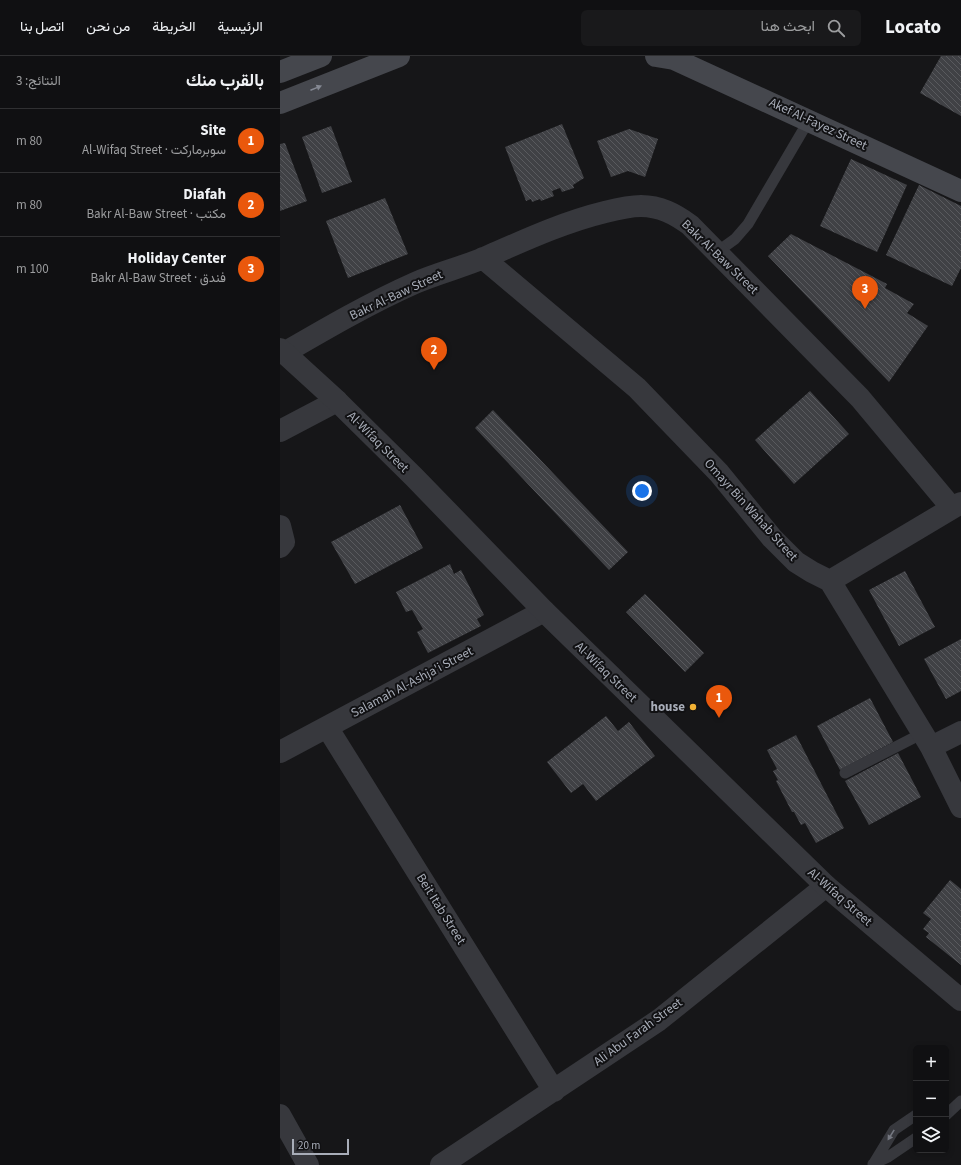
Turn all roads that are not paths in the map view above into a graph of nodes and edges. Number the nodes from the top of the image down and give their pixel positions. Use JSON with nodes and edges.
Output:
{"nodes":[{"id":1,"x":321,"y":56,"type":"edge"},
{"id":2,"x":399,"y":56,"type":"edge"},
{"id":3,"x":668,"y":57,"type":"edge"},
{"id":4,"x":280,"y":72,"type":"edge"},
{"id":5,"x":280,"y":103,"type":"edge"},
{"id":6,"x":809,"y":120,"type":"junction"},
{"id":7,"x":961,"y":191,"type":"edge"},
{"id":8,"x":717,"y":252,"type":"junction"},
{"id":9,"x":484,"y":258,"type":"junction"},
{"id":10,"x":282,"y":351,"type":"edge"},
{"id":11,"x":337,"y":401,"type":"junction"},
{"id":12,"x":280,"y":431,"type":"edge"},
{"id":13,"x":956,"y":506,"type":"edge"},
{"id":14,"x":280,"y":526,"type":"edge"},
{"id":15,"x":280,"y":547,"type":"edge"},
{"id":16,"x":830,"y":581,"type":"junction"},
{"id":17,"x":544,"y":611,"type":"junction"},
{"id":18,"x":327,"y":727,"type":"junction"},
{"id":19,"x":961,"y":732,"type":"edge"},
{"id":20,"x":927,"y":740,"type":"junction"},
{"id":21,"x":280,"y":752,"type":"edge"},
{"id":22,"x":845,"y":773,"type":"dead end"},
{"id":23,"x":961,"y":807,"type":"edge"},
{"id":24,"x":826,"y":886,"type":"junction"},
{"id":25,"x":961,"y":1000,"type":"edge"},
{"id":26,"x":554,"y":1091,"type":"junction"},
{"id":27,"x":280,"y":1115,"type":"edge"},
{"id":28,"x":913,"y":1117,"type":"edge"},
{"id":29,"x":913,"y":1140,"type":"edge"},
{"id":30,"x":873,"y":1164,"type":"edge"},
{"id":31,"x":308,"y":1165,"type":"edge"},
{"id":32,"x":441,"y":1165,"type":"edge"}],
"edges":[{"from":1,"to":4,"type":"main road"},
{"from":5,"to":2,"type":"main road","one_way":true},
{"from":3,"to":6,"type":"main road","name":"Akef Al-Fayez Street"},
{"from":6,"to":7,"type":"main road","name":"Akef Al-Fayez Street"},
{"from":6,"to":8,"type":"lane"},
{"from":8,"to":9,"type":"street","name":"Bakr Al-Baw Street"},
{"from":8,"to":13,"type":"street","name":"Bakr Al-Baw Street"},
{"from":9,"to":10,"type":"street","name":"Bakr Al-Baw Street"},
{"from":9,"to":16,"type":"street","name":"Omayr Bin Wahab Street"},
{"from":10,"to":11,"type":"street","name":"Al-Wifaq Street"},
{"from":11,"to":12,"type":"street"},
{"from":11,"to":17,"type":"street","name":"Al-Wifaq Street"},
{"from":13,"to":16,"type":"street"},
{"from":14,"to":15,"type":"street"},
{"from":16,"to":20,"type":"street","name":"Omayr Bin Wahab Street"},
{"from":17,"to":18,"type":"street","name":"Salamah Al-Ashja'i Street"},
{"from":17,"to":24,"type":"street","name":"Al-Wifaq Street"},
{"from":18,"to":21,"type":"street","name":"Salamah Al-Ashja'i Street"},
{"from":18,"to":26,"type":"street","name":"Beit Itab Street"},
{"from":19,"to":20,"type":"street"},
{"from":20,"to":22,"type":"lane"},
{"from":20,"to":23,"type":"street","name":"Omayr Bin Wahab Street"},
{"from":24,"to":25,"type":"street","name":"Al-Wifaq Street"},
{"from":24,"to":26,"type":"street","name":"Ali Abu Farah Street"},
{"from":26,"to":32,"type":"street","name":"Ali Abu Farah Street"},
{"from":27,"to":31,"type":"street"},
{"from":28,"to":30,"type":"lane","one_way":true},
{"from":29,"to":30,"type":"lane"}]}
